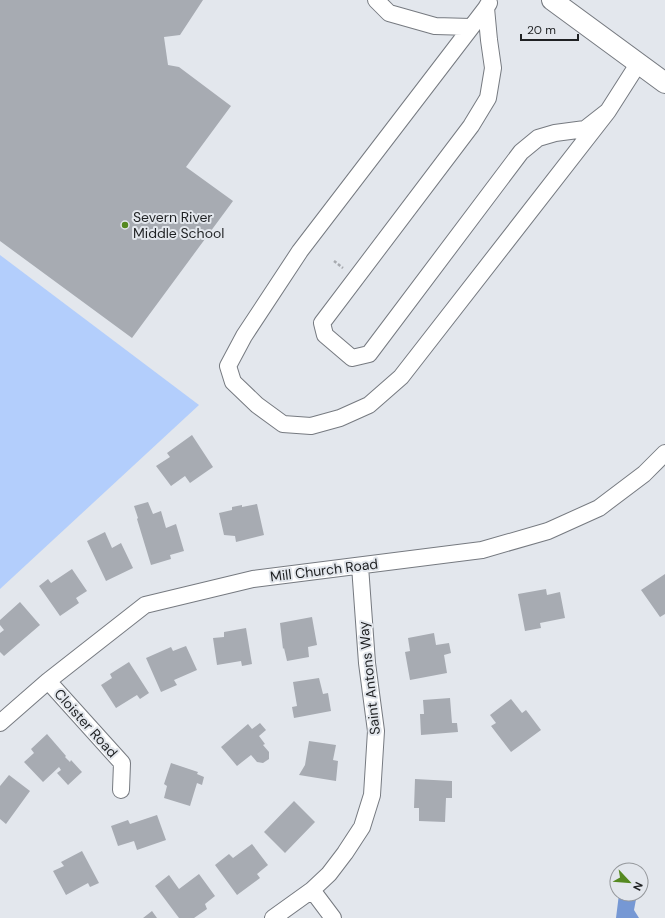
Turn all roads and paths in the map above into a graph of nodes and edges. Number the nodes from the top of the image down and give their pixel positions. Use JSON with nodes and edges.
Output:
{"nodes":[{"id":1,"x":376,"y":0,"type":"edge"},
{"id":2,"x":565,"y":3,"type":"edge"},
{"id":3,"x":488,"y":4,"type":"edge"},
{"id":4,"x":471,"y":27,"type":"junction"},
{"id":5,"x":638,"y":64,"type":"junction"},
{"id":6,"x":665,"y":83,"type":"edge"},
{"id":7,"x":608,"y":110,"type":"junction"},
{"id":8,"x":334,"y":261,"type":"dead end"},
{"id":9,"x":346,"y":270,"type":"dead end"},
{"id":10,"x":665,"y":453,"type":"edge"},
{"id":11,"x":360,"y":566,"type":"junction"},
{"id":12,"x":48,"y":681,"type":"junction"},
{"id":13,"x":0,"y":723,"type":"edge"},
{"id":14,"x":122,"y":790,"type":"dead end"},
{"id":15,"x":312,"y":890,"type":"junction"},
{"id":16,"x":273,"y":918,"type":"edge"},
{"id":17,"x":333,"y":918,"type":"edge"}],
"edges":[{"from":1,"to":4,"type":"street"},
{"from":2,"to":5,"type":"street"},
{"from":3,"to":4,"type":"street"},
{"from":3,"to":7,"type":"street"},
{"from":4,"to":7,"type":"street"},
{"from":5,"to":6,"type":"street"},
{"from":5,"to":7,"type":"street"},
{"from":8,"to":9,"type":"path"},
{"from":10,"to":11,"type":"street","name":"Mill Church Road"},
{"from":11,"to":12,"type":"street","name":"Mill Church Road"},
{"from":11,"to":15,"type":"street","name":"Saint Antons Way"},
{"from":12,"to":13,"type":"street","name":"Mill Church Road"},
{"from":12,"to":14,"type":"street","name":"Cloister Road"},
{"from":15,"to":16,"type":"street","name":"Saint Antons Way"},
{"from":15,"to":17,"type":"street"}]}
